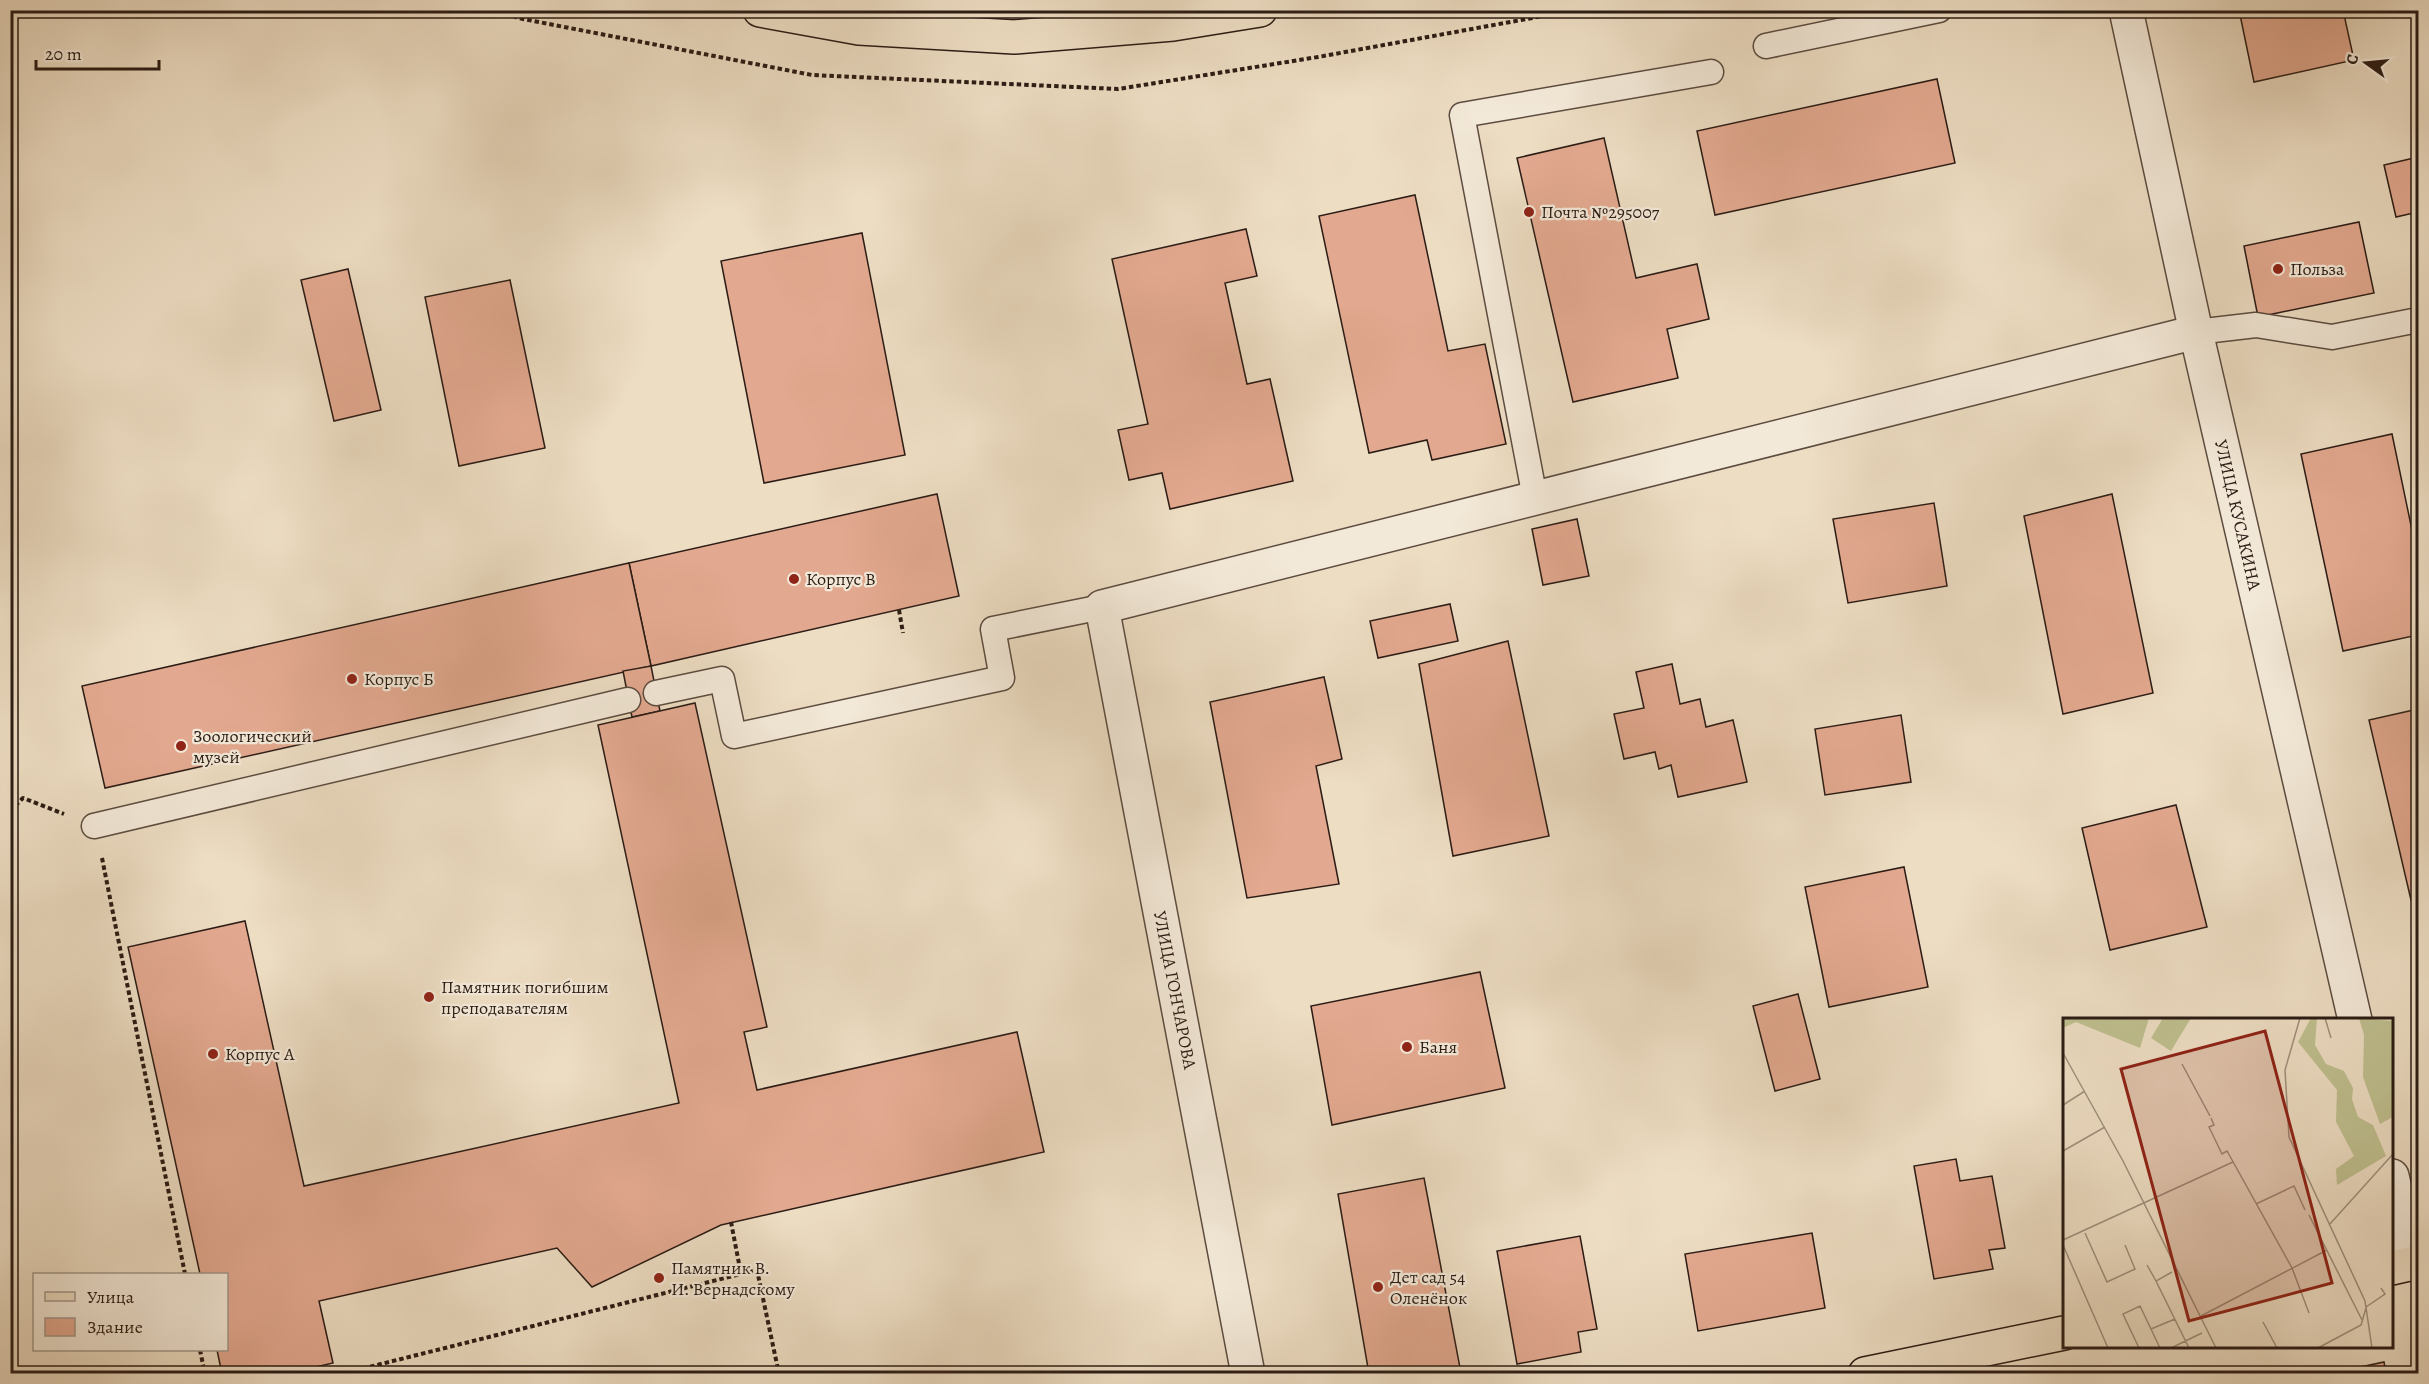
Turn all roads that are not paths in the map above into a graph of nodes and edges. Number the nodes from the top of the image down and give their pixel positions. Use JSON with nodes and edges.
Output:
{"nodes":[{"id":1,"x":759,"y":10,"type":"edge"},
{"id":2,"x":1260,"y":10,"type":"edge"},
{"id":3,"x":1939,"y":10,"type":"edge"},
{"id":4,"x":2126,"y":10,"type":"edge"},
{"id":5,"x":1766,"y":46,"type":"dead end"},
{"id":6,"x":1711,"y":72,"type":"dead end"},
{"id":7,"x":2418,"y":320,"type":"edge"},
{"id":8,"x":2196,"y":332,"type":"junction"},
{"id":9,"x":1535,"y":498,"type":"junction"},
{"id":10,"x":1102,"y":607,"type":"junction"},
{"id":11,"x":656,"y":693,"type":"dead end"},
{"id":12,"x":628,"y":700,"type":"dead end"},
{"id":13,"x":94,"y":826,"type":"road end"},
{"id":14,"x":2355,"y":1018,"type":"edge"},
{"id":15,"x":2393,"y":1187,"type":"edge"},
{"id":16,"x":2407,"y":1265,"type":"edge"},
{"id":17,"x":2063,"y":1334,"type":"edge"},
{"id":18,"x":1248,"y":1374,"type":"edge"},
{"id":19,"x":1865,"y":1374,"type":"edge"}],
"edges":[{"from":1,"to":2,"type":"main road"},
{"from":3,"to":5,"type":"lane"},
{"from":4,"to":8,"type":"street","name":"УЛИЦА КУСАКИНА"},
{"from":6,"to":9,"type":"lane"},
{"from":7,"to":8,"type":"lane"},
{"from":8,"to":9,"type":"street"},
{"from":8,"to":14,"type":"street","name":"УЛИЦА КУСАКИНА"},
{"from":9,"to":10,"type":"street"},
{"from":10,"to":11,"type":"lane"},
{"from":10,"to":18,"type":"street","name":"УЛИЦА ГОНЧАРОВА"},
{"from":12,"to":13,"type":"lane"},
{"from":15,"to":16,"type":"street"},
{"from":17,"to":19,"type":"main road"}]}
